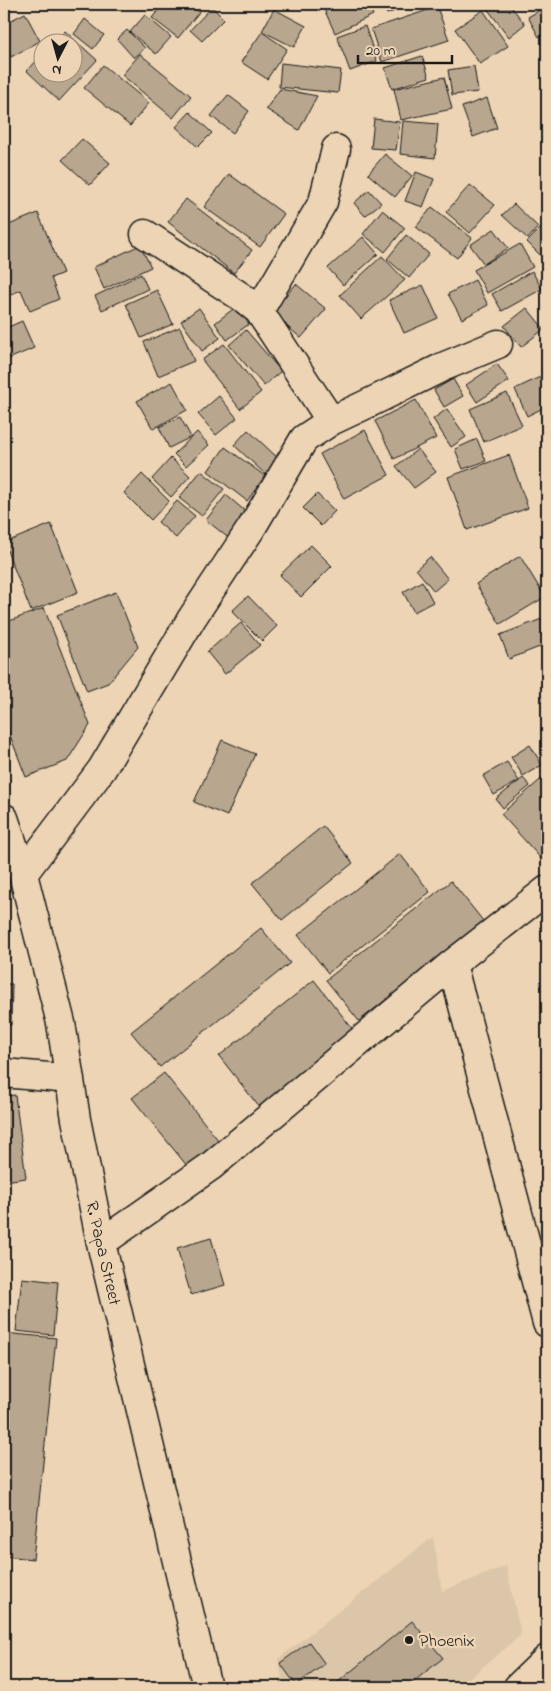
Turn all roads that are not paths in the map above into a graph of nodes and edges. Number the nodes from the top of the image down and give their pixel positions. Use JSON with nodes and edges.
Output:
{"nodes":[{"id":1,"x":336,"y":149,"type":"dead end"},
{"id":2,"x":145,"y":234,"type":"dead end"},
{"id":3,"x":259,"y":311,"type":"junction"},
{"id":4,"x":498,"y":344,"type":"dead end"},
{"id":5,"x":331,"y":422,"type":"junction"},
{"id":6,"x":4,"y":818,"type":"edge"},
{"id":7,"x":23,"y":874,"type":"junction"},
{"id":8,"x":547,"y":890,"type":"edge"},
{"id":9,"x":452,"y":964,"type":"junction"},
{"id":10,"x":4,"y":1073,"type":"edge"},
{"id":11,"x":70,"y":1079,"type":"junction"},
{"id":12,"x":101,"y":1242,"type":"junction"},
{"id":13,"x":547,"y":1323,"type":"edge"},
{"id":14,"x":547,"y":1659,"type":"edge"},
{"id":15,"x":207,"y":1687,"type":"edge"},
{"id":16,"x":518,"y":1687,"type":"edge"}],
"edges":[{"from":1,"to":3,"type":"street"},
{"from":2,"to":3,"type":"street"},
{"from":3,"to":5,"type":"street"},
{"from":4,"to":5,"type":"street"},
{"from":5,"to":7,"type":"street"},
{"from":6,"to":7,"type":"street","name":"R. Papa Street"},
{"from":7,"to":11,"type":"street","name":"R. Papa Street"},
{"from":8,"to":9,"type":"street"},
{"from":9,"to":12,"type":"street"},
{"from":9,"to":13,"type":"street"},
{"from":10,"to":11,"type":"street"},
{"from":11,"to":12,"type":"street","name":"R. Papa Street"},
{"from":12,"to":15,"type":"street","name":"R. Papa Street"},
{"from":14,"to":16,"type":"street"}]}
